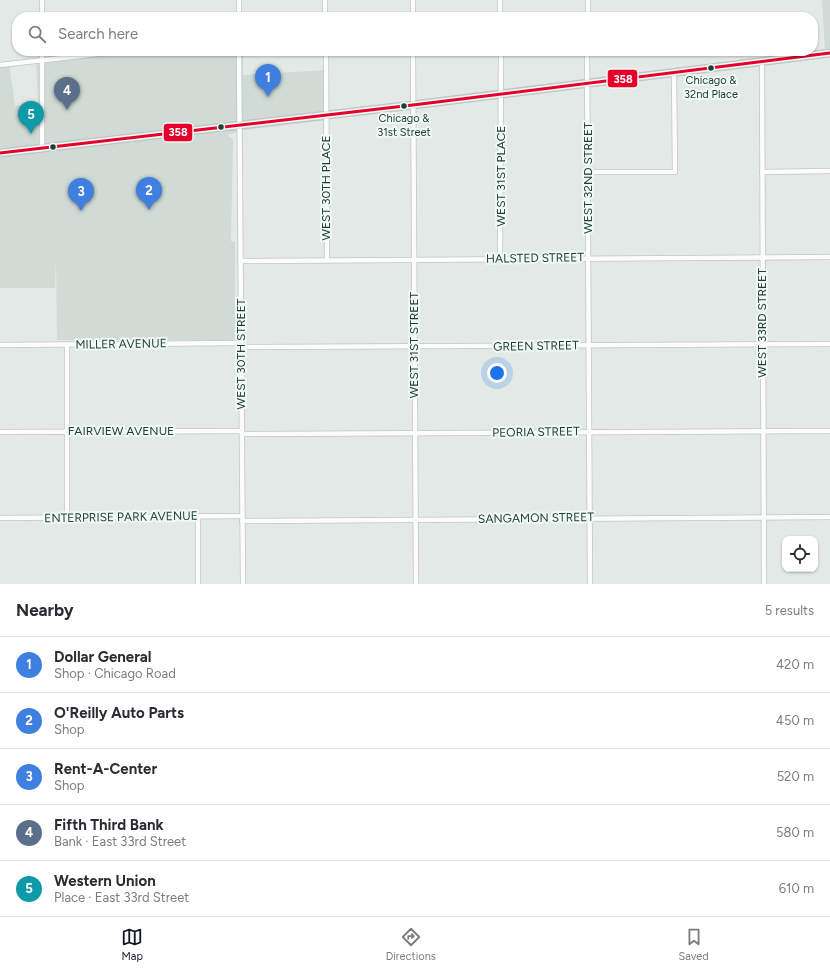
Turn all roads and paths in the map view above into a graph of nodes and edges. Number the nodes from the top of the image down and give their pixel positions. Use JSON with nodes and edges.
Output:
{"nodes":[{"id":1,"x":42,"y":0,"type":"edge"},
{"id":2,"x":239,"y":0,"type":"edge"},
{"id":3,"x":325,"y":0,"type":"edge"},
{"id":4,"x":413,"y":0,"type":"edge"},
{"id":5,"x":500,"y":0,"type":"edge"},
{"id":6,"x":588,"y":0,"type":"edge"},
{"id":7,"x":42,"y":12,"type":"edge"},
{"id":8,"x":239,"y":12,"type":"edge"},
{"id":9,"x":325,"y":12,"type":"edge"},
{"id":10,"x":413,"y":12,"type":"edge"},
{"id":11,"x":500,"y":12,"type":"edge"},
{"id":12,"x":588,"y":12,"type":"edge"},
{"id":13,"x":830,"y":54,"type":"edge"},
{"id":14,"x":818,"y":55,"type":"edge"},
{"id":15,"x":42,"y":56,"type":"edge"},
{"id":16,"x":83,"y":56,"type":"edge"},
{"id":17,"x":239,"y":56,"type":"edge"},
{"id":18,"x":326,"y":56,"type":"edge"},
{"id":19,"x":413,"y":56,"type":"edge"},
{"id":20,"x":501,"y":56,"type":"edge"},
{"id":21,"x":588,"y":56,"type":"edge"},
{"id":22,"x":813,"y":56,"type":"edge"},
{"id":23,"x":42,"y":61,"type":"junction"},
{"id":24,"x":762,"y":62,"type":"junction"},
{"id":25,"x":0,"y":65,"type":"edge"},
{"id":26,"x":674,"y":73,"type":"junction"},
{"id":27,"x":587,"y":83,"type":"junction"},
{"id":28,"x":501,"y":93,"type":"junction"},
{"id":29,"x":413,"y":105,"type":"junction"},
{"id":30,"x":326,"y":115,"type":"junction"},
{"id":31,"x":239,"y":125,"type":"junction"},
{"id":32,"x":42,"y":149,"type":"junction"},
{"id":33,"x":0,"y":153,"type":"edge"},
{"id":34,"x":830,"y":171,"type":"edge"},
{"id":35,"x":588,"y":172,"type":"junction"},
{"id":36,"x":762,"y":172,"type":"junction"},
{"id":37,"x":588,"y":257,"type":"junction"},
{"id":38,"x":762,"y":257,"type":"junction"},
{"id":39,"x":830,"y":257,"type":"edge"},
{"id":40,"x":500,"y":258,"type":"junction"},
{"id":41,"x":240,"y":260,"type":"junction"},
{"id":42,"x":327,"y":260,"type":"junction"},
{"id":43,"x":414,"y":260,"type":"junction"},
{"id":44,"x":762,"y":344,"type":"junction"},
{"id":45,"x":830,"y":344,"type":"edge"},
{"id":46,"x":0,"y":345,"type":"edge"},
{"id":47,"x":67,"y":345,"type":"junction"},
{"id":48,"x":241,"y":345,"type":"junction"},
{"id":49,"x":589,"y":345,"type":"junction"},
{"id":50,"x":414,"y":347,"type":"junction"},
{"id":51,"x":67,"y":431,"type":"junction"},
{"id":52,"x":763,"y":431,"type":"junction"},
{"id":53,"x":830,"y":431,"type":"edge"},
{"id":54,"x":0,"y":432,"type":"edge"},
{"id":55,"x":242,"y":432,"type":"junction"},
{"id":56,"x":589,"y":432,"type":"junction"},
{"id":57,"x":415,"y":433,"type":"junction"},
{"id":58,"x":198,"y":517,"type":"junction"},
{"id":59,"x":590,"y":517,"type":"junction"},
{"id":60,"x":763,"y":517,"type":"junction"},
{"id":61,"x":830,"y":517,"type":"edge"},
{"id":62,"x":0,"y":518,"type":"edge"},
{"id":63,"x":67,"y":518,"type":"junction"},
{"id":64,"x":242,"y":518,"type":"junction"},
{"id":65,"x":416,"y":520,"type":"junction"},
{"id":66,"x":198,"y":584,"type":"edge"},
{"id":67,"x":243,"y":584,"type":"edge"},
{"id":68,"x":416,"y":584,"type":"edge"},
{"id":69,"x":590,"y":584,"type":"edge"},
{"id":70,"x":764,"y":584,"type":"edge"}],
"edges":[{"from":1,"to":7,"type":"street"},
{"from":2,"to":8,"type":"street"},
{"from":3,"to":9,"type":"street"},
{"from":4,"to":10,"type":"street"},
{"from":5,"to":11,"type":"street"},
{"from":6,"to":12,"type":"street"},
{"from":13,"to":14,"type":"main road"},
{"from":15,"to":23,"type":"street"},
{"from":16,"to":23,"type":"street"},
{"from":17,"to":31,"type":"street","name":"WEST 30TH STREET"},
{"from":18,"to":30,"type":"street","name":"WEST 30TH PLACE"},
{"from":19,"to":29,"type":"street","name":"WEST 31ST STREET"},
{"from":20,"to":28,"type":"street","name":"WEST 31ST PLACE"},
{"from":21,"to":27,"type":"street","name":"WEST 32ND STREET"},
{"from":22,"to":24,"type":"main road"},
{"from":23,"to":25,"type":"street"},
{"from":23,"to":32,"type":"street"},
{"from":24,"to":26,"type":"main road"},
{"from":24,"to":36,"type":"street","name":"WEST 33RD STREET"},
{"from":26,"to":27,"type":"main road"},
{"from":26,"to":35,"type":"street"},
{"from":27,"to":28,"type":"main road"},
{"from":27,"to":35,"type":"street","name":"WEST 32ND STREET"},
{"from":28,"to":29,"type":"main road"},
{"from":28,"to":40,"type":"street","name":"WEST 31ST PLACE"},
{"from":29,"to":30,"type":"main road"},
{"from":29,"to":43,"type":"street","name":"WEST 31ST STREET"},
{"from":30,"to":31,"type":"main road"},
{"from":30,"to":42,"type":"street","name":"WEST 30TH PLACE"},
{"from":31,"to":32,"type":"main road"},
{"from":31,"to":41,"type":"street","name":"WEST 30TH STREET"},
{"from":32,"to":33,"type":"main road"},
{"from":34,"to":36,"type":"street"},
{"from":35,"to":37,"type":"street","name":"WEST 32ND STREET"},
{"from":36,"to":38,"type":"street","name":"WEST 33RD STREET"},
{"from":37,"to":38,"type":"street","name":"HALSTED STREET"},
{"from":37,"to":40,"type":"street","name":"HALSTED STREET"},
{"from":37,"to":49,"type":"street","name":"WEST 32ND STREET"},
{"from":38,"to":39,"type":"street","name":"HALSTED STREET"},
{"from":38,"to":44,"type":"street","name":"WEST 33RD STREET"},
{"from":40,"to":43,"type":"street","name":"HALSTED STREET"},
{"from":41,"to":42,"type":"street","name":"HALSTED STREET"},
{"from":41,"to":48,"type":"street","name":"WEST 30TH STREET"},
{"from":42,"to":43,"type":"street","name":"HALSTED STREET"},
{"from":43,"to":50,"type":"street","name":"WEST 31ST STREET"},
{"from":44,"to":45,"type":"street","name":"GREEN STREET"},
{"from":44,"to":49,"type":"street","name":"GREEN STREET"},
{"from":44,"to":52,"type":"street","name":"WEST 33RD STREET"},
{"from":46,"to":47,"type":"street","name":"MILLER AVENUE"},
{"from":47,"to":48,"type":"street","name":"MILLER AVENUE"},
{"from":47,"to":51,"type":"street"},
{"from":48,"to":50,"type":"street","name":"GREEN STREET"},
{"from":48,"to":55,"type":"street","name":"WEST 30TH STREET"},
{"from":49,"to":50,"type":"street","name":"GREEN STREET"},
{"from":49,"to":56,"type":"street","name":"WEST 32ND STREET"},
{"from":50,"to":57,"type":"street","name":"WEST 31ST STREET"},
{"from":51,"to":54,"type":"street","name":"FAIRVIEW AVENUE"},
{"from":51,"to":55,"type":"street","name":"FAIRVIEW AVENUE"},
{"from":51,"to":63,"type":"street"},
{"from":52,"to":53,"type":"street","name":"PEORIA STREET"},
{"from":52,"to":56,"type":"street","name":"PEORIA STREET"},
{"from":52,"to":60,"type":"street","name":"WEST 33RD STREET"},
{"from":55,"to":57,"type":"street","name":"PEORIA STREET"},
{"from":55,"to":64,"type":"street","name":"WEST 30TH STREET"},
{"from":56,"to":57,"type":"street","name":"PEORIA STREET"},
{"from":56,"to":59,"type":"street","name":"WEST 32ND STREET"},
{"from":57,"to":65,"type":"street","name":"WEST 31ST STREET"},
{"from":58,"to":63,"type":"street","name":"ENTERPRISE PARK AVENUE"},
{"from":58,"to":64,"type":"street","name":"ENTERPRISE PARK AVENUE"},
{"from":58,"to":66,"type":"street"},
{"from":59,"to":60,"type":"street","name":"SANGAMON STREET"},
{"from":59,"to":65,"type":"street","name":"SANGAMON STREET"},
{"from":59,"to":69,"type":"street","name":"WEST 32ND STREET"},
{"from":60,"to":61,"type":"street","name":"SANGAMON STREET"},
{"from":60,"to":70,"type":"street","name":"WEST 33RD STREET"},
{"from":62,"to":63,"type":"street","name":"ENTERPRISE PARK AVENUE"},
{"from":64,"to":65,"type":"street","name":"SANGAMON STREET"},
{"from":64,"to":67,"type":"street","name":"WEST 30TH STREET"},
{"from":65,"to":68,"type":"street","name":"WEST 31ST STREET"}]}
